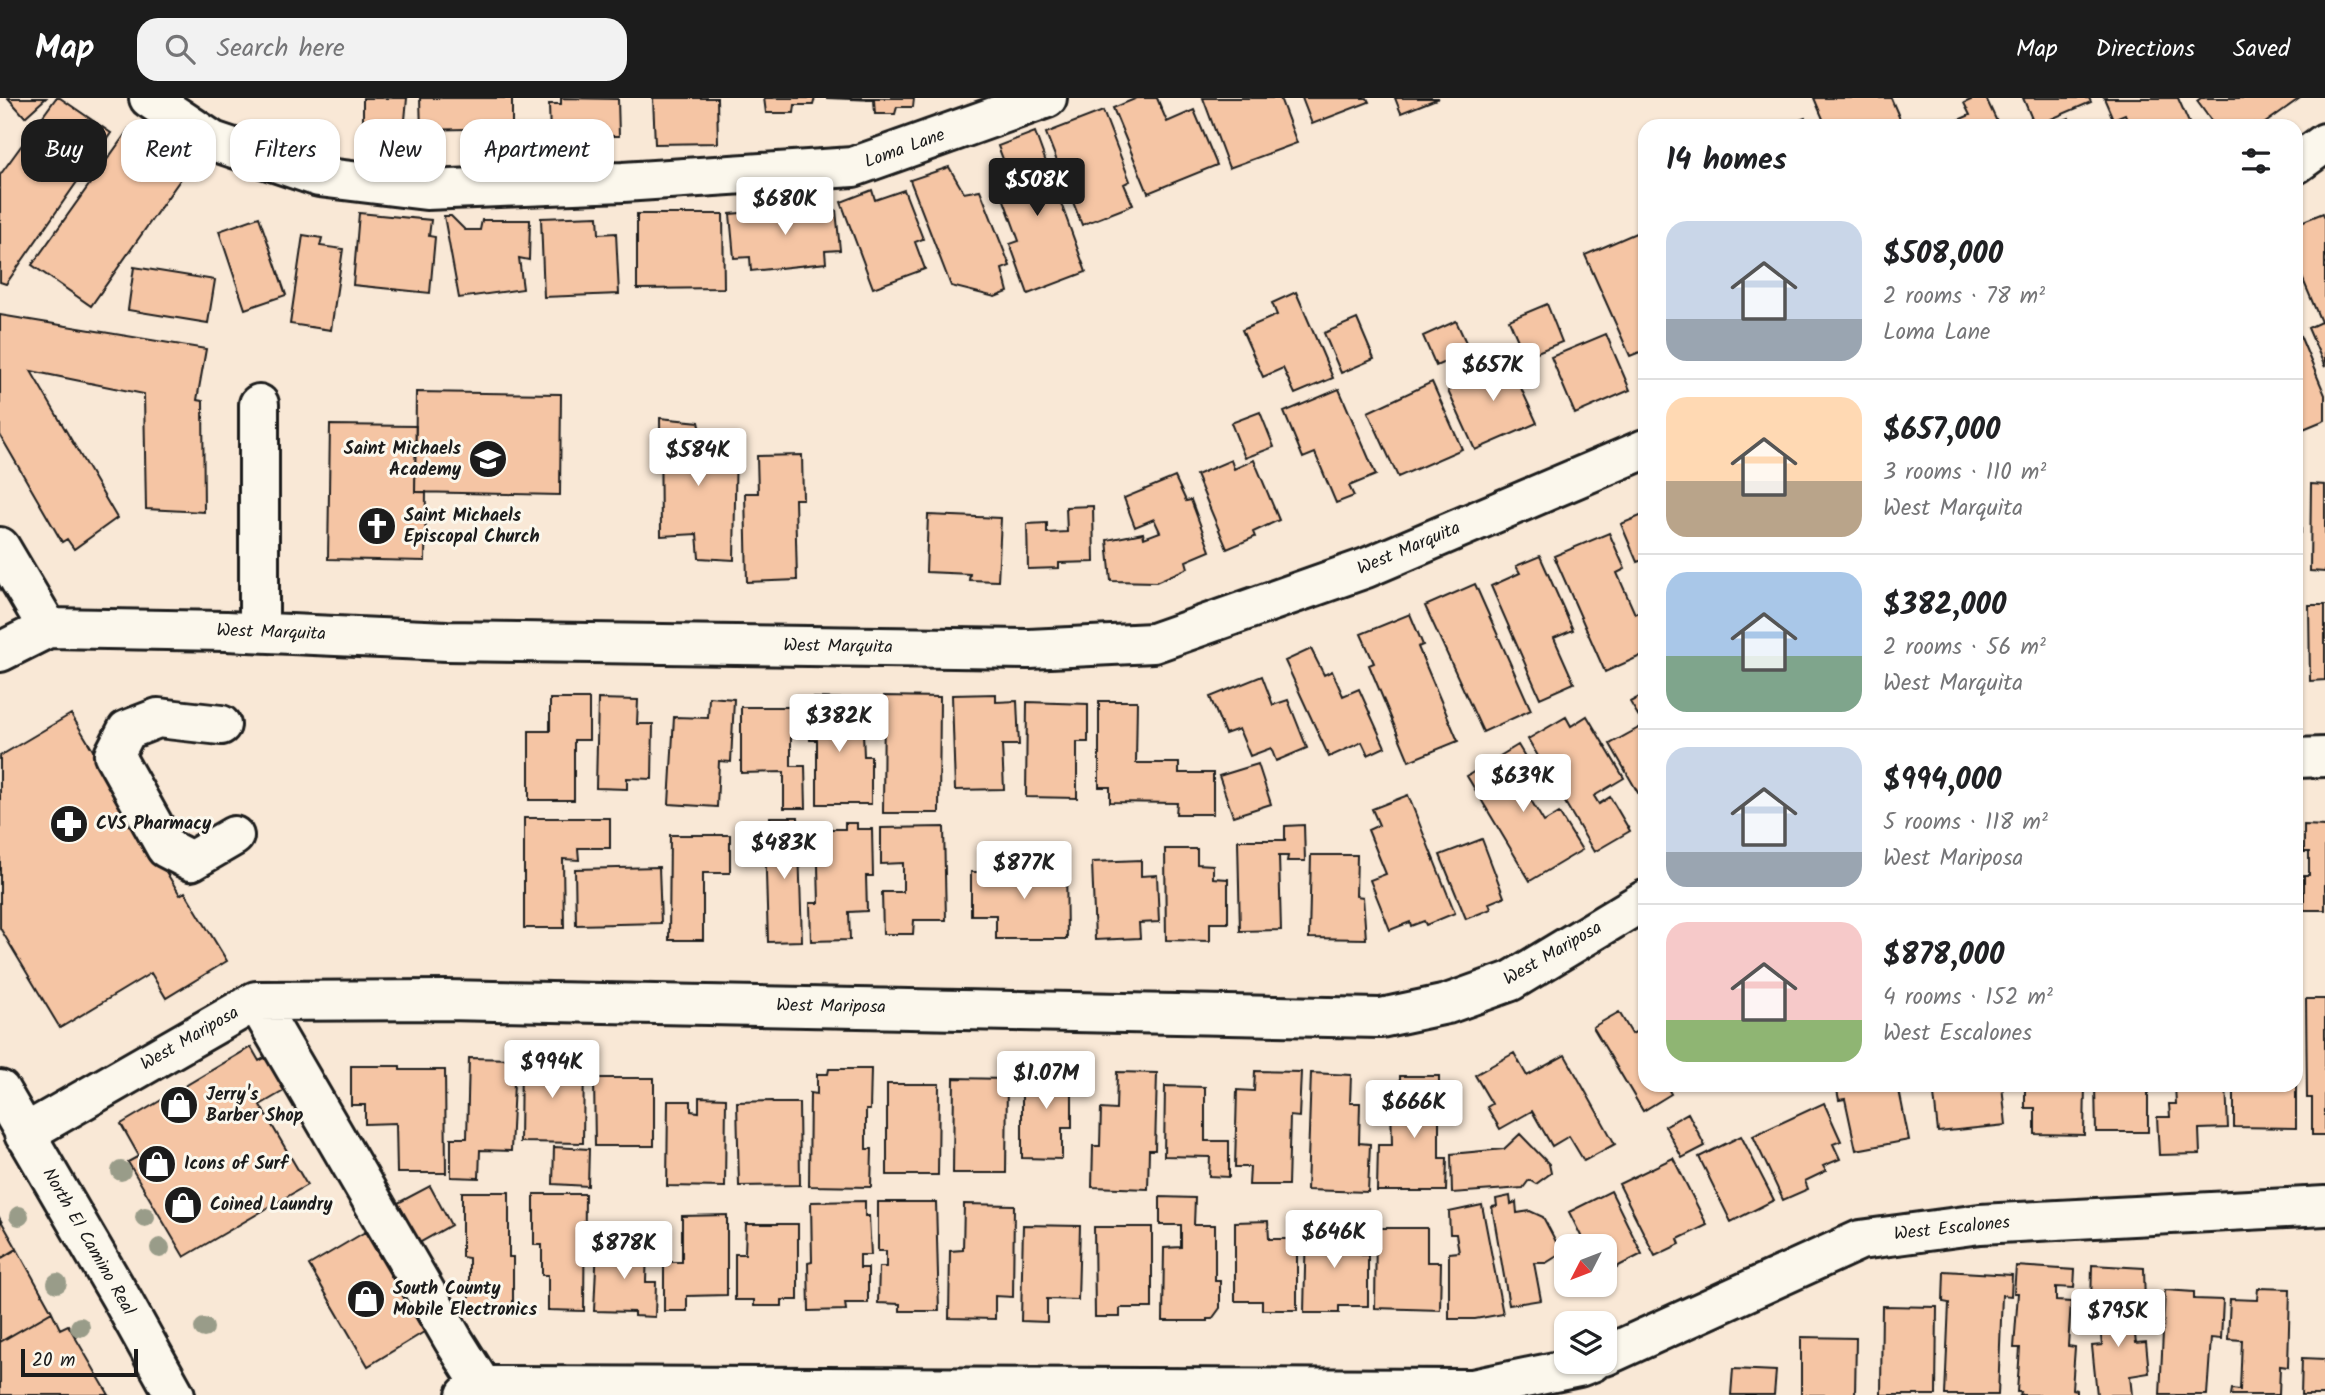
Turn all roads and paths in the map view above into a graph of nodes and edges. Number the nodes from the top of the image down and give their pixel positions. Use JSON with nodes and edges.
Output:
{"nodes":[{"id":1,"x":149,"y":98,"type":"edge"},
{"id":2,"x":1046,"y":98,"type":"edge"},
{"id":3,"x":2325,"y":143,"type":"edge"},
{"id":4,"x":2303,"y":159,"type":"edge"},
{"id":5,"x":259,"y":404,"type":"dead end"},
{"id":6,"x":1638,"y":452,"type":"edge"},
{"id":7,"x":0,"y":547,"type":"edge"},
{"id":8,"x":48,"y":628,"type":"junction"},
{"id":9,"x":260,"y":632,"type":"junction"},
{"id":10,"x":0,"y":652,"type":"edge"},
{"id":11,"x":221,"y":725,"type":"dead end"},
{"id":12,"x":2325,"y":757,"type":"edge"},
{"id":13,"x":2303,"y":758,"type":"edge"},
{"id":14,"x":234,"y":836,"type":"dead end"},
{"id":15,"x":1638,"y":904,"type":"edge"},
{"id":16,"x":256,"y":1001,"type":"junction"},
{"id":17,"x":0,"y":1090,"type":"edge"},
{"id":18,"x":24,"y":1134,"type":"junction"},
{"id":19,"x":2325,"y":1206,"type":"edge"},
{"id":20,"x":1617,"y":1351,"type":"edge"},
{"id":21,"x":1554,"y":1372,"type":"edge"},
{"id":22,"x":479,"y":1392,"type":"edge"},
{"id":23,"x":175,"y":1395,"type":"edge"}],
"edges":[{"from":1,"to":2,"type":"street","name":"Loma Lane"},
{"from":3,"to":4,"type":"street"},
{"from":5,"to":9,"type":"street"},
{"from":6,"to":9,"type":"street","name":"West Marquita"},
{"from":7,"to":8,"type":"street"},
{"from":8,"to":9,"type":"street","name":"West Marquita"},
{"from":8,"to":10,"type":"street","name":"West Marquita"},
{"from":11,"to":14,"type":"street"},
{"from":12,"to":13,"type":"street"},
{"from":15,"to":16,"type":"street","name":"West Mariposa"},
{"from":16,"to":18,"type":"street","name":"West Mariposa"},
{"from":16,"to":22,"type":"street"},
{"from":17,"to":18,"type":"street","name":"North El Camino Real"},
{"from":18,"to":23,"type":"street","name":"North El Camino Real"},
{"from":19,"to":20,"type":"street","name":"West Escalones"},
{"from":21,"to":22,"type":"street"}]}
